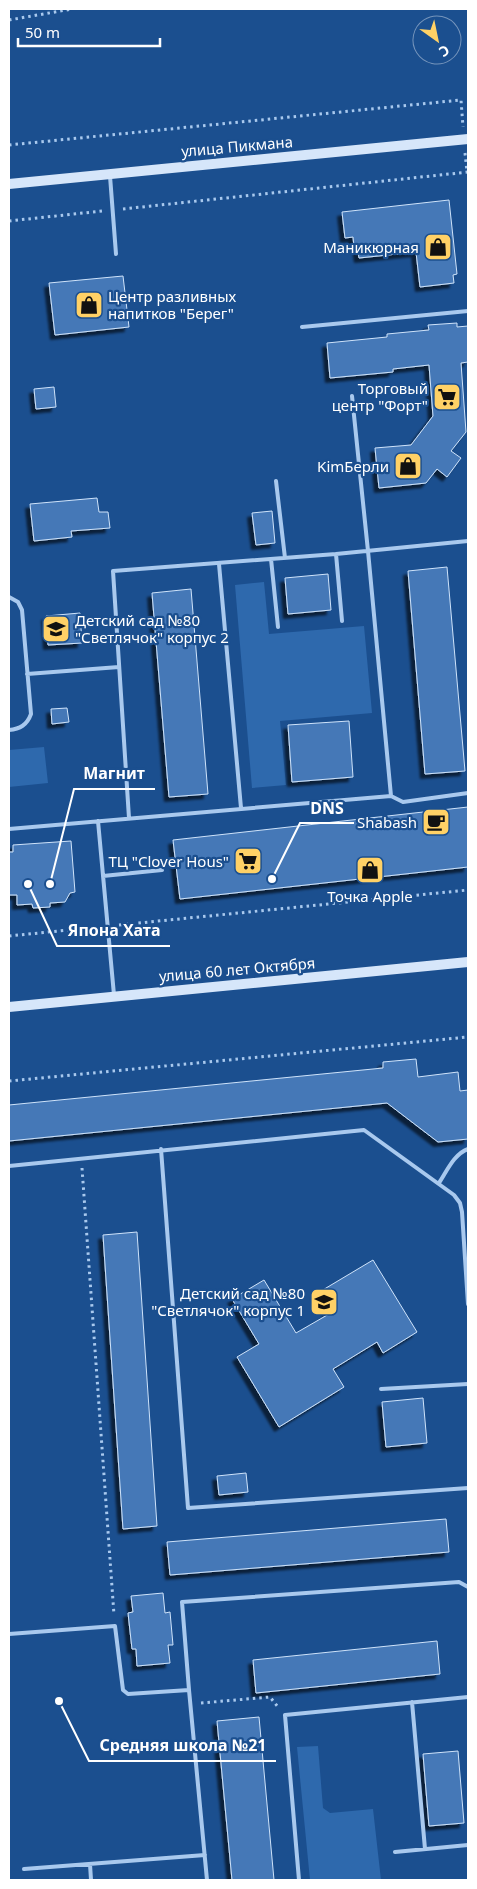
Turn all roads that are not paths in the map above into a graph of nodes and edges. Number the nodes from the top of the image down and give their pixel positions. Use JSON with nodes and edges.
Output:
{"nodes":[{"id":1,"x":468,"y":139,"type":"edge"},
{"id":2,"x":110,"y":174,"type":"junction"},
{"id":3,"x":9,"y":184,"type":"edge"},
{"id":4,"x":116,"y":254,"type":"dead end"},
{"id":5,"x":468,"y":311,"type":"edge"},
{"id":6,"x":302,"y":327,"type":"dead end"},
{"id":7,"x":352,"y":396,"type":"dead end"},
{"id":8,"x":276,"y":481,"type":"dead end"},
{"id":9,"x":468,"y":541,"type":"edge"},
{"id":10,"x":368,"y":551,"type":"junction"},
{"id":11,"x":336,"y":554,"type":"junction"},
{"id":12,"x":285,"y":558,"type":"junction"},
{"id":13,"x":271,"y":559,"type":"junction"},
{"id":14,"x":219,"y":564,"type":"junction"},
{"id":15,"x":9,"y":597,"type":"edge"},
{"id":16,"x":342,"y":621,"type":"dead end"},
{"id":17,"x":278,"y":627,"type":"dead end"},
{"id":18,"x":119,"y":667,"type":"junction"},
{"id":19,"x":27,"y":674,"type":"junction"},
{"id":20,"x":9,"y":730,"type":"edge"},
{"id":21,"x":468,"y":794,"type":"edge"},
{"id":22,"x":391,"y":796,"type":"junction"},
{"id":23,"x":241,"y":808,"type":"junction"},
{"id":24,"x":129,"y":818,"type":"junction"},
{"id":25,"x":98,"y":821,"type":"junction"},
{"id":26,"x":9,"y":829,"type":"edge"},
{"id":27,"x":162,"y":870,"type":"dead end"},
{"id":28,"x":103,"y":876,"type":"junction"},
{"id":29,"x":468,"y":962,"type":"edge"},
{"id":30,"x":115,"y":996,"type":"junction"},
{"id":31,"x":9,"y":1007,"type":"edge"},
{"id":32,"x":161,"y":1149,"type":"junction"},
{"id":33,"x":468,"y":1150,"type":"edge"},
{"id":34,"x":9,"y":1166,"type":"edge"},
{"id":35,"x":439,"y":1183,"type":"junction"},
{"id":36,"x":468,"y":1304,"type":"edge"},
{"id":37,"x":468,"y":1384,"type":"edge"},
{"id":38,"x":380,"y":1389,"type":"dead end"},
{"id":39,"x":468,"y":1488,"type":"edge"},
{"id":40,"x":468,"y":1587,"type":"edge"},
{"id":41,"x":9,"y":1634,"type":"edge"},
{"id":42,"x":189,"y":1690,"type":"junction"},
{"id":43,"x":468,"y":1697,"type":"edge"},
{"id":44,"x":412,"y":1702,"type":"junction"},
{"id":45,"x":468,"y":1845,"type":"edge"},
{"id":46,"x":425,"y":1849,"type":"junction"},
{"id":47,"x":395,"y":1852,"type":"dead end"},
{"id":48,"x":205,"y":1855,"type":"junction"},
{"id":49,"x":90,"y":1864,"type":"junction"},
{"id":50,"x":24,"y":1869,"type":"dead end"},
{"id":51,"x":91,"y":1880,"type":"edge"},
{"id":52,"x":207,"y":1880,"type":"edge"},
{"id":53,"x":300,"y":1880,"type":"edge"}],
"edges":[{"from":1,"to":2,"type":"street","name":"улица Пикмана"},
{"from":2,"to":3,"type":"street","name":"улица Пикмана"},
{"from":2,"to":4,"type":"lane"},
{"from":5,"to":6,"type":"lane"},
{"from":7,"to":10,"type":"lane"},
{"from":8,"to":12,"type":"lane"},
{"from":9,"to":10,"type":"lane"},
{"from":10,"to":11,"type":"lane"},
{"from":10,"to":22,"type":"lane"},
{"from":11,"to":12,"type":"lane"},
{"from":11,"to":16,"type":"lane"},
{"from":12,"to":13,"type":"lane"},
{"from":13,"to":14,"type":"lane"},
{"from":13,"to":17,"type":"lane"},
{"from":14,"to":18,"type":"lane"},
{"from":14,"to":23,"type":"lane"},
{"from":15,"to":19,"type":"lane"},
{"from":18,"to":19,"type":"lane"},
{"from":18,"to":24,"type":"lane"},
{"from":19,"to":20,"type":"lane"},
{"from":21,"to":22,"type":"lane"},
{"from":22,"to":23,"type":"lane"},
{"from":23,"to":24,"type":"lane"},
{"from":24,"to":25,"type":"lane"},
{"from":25,"to":26,"type":"lane"},
{"from":25,"to":28,"type":"lane"},
{"from":27,"to":28,"type":"lane"},
{"from":28,"to":30,"type":"lane"},
{"from":29,"to":30,"type":"street","name":"улица 60 лет Октября"},
{"from":30,"to":31,"type":"street","name":"улица 60 лет Октября"},
{"from":32,"to":34,"type":"lane"},
{"from":32,"to":35,"type":"lane"},
{"from":32,"to":39,"type":"lane"},
{"from":33,"to":35,"type":"lane"},
{"from":35,"to":36,"type":"lane"},
{"from":37,"to":38,"type":"lane"},
{"from":40,"to":42,"type":"lane"},
{"from":41,"to":42,"type":"lane"},
{"from":42,"to":48,"type":"lane"},
{"from":43,"to":44,"type":"lane"},
{"from":44,"to":46,"type":"lane"},
{"from":44,"to":53,"type":"lane"},
{"from":45,"to":46,"type":"lane"},
{"from":46,"to":47,"type":"lane"},
{"from":48,"to":49,"type":"lane"},
{"from":48,"to":52,"type":"lane"},
{"from":49,"to":50,"type":"lane"},
{"from":49,"to":51,"type":"lane"}]}
